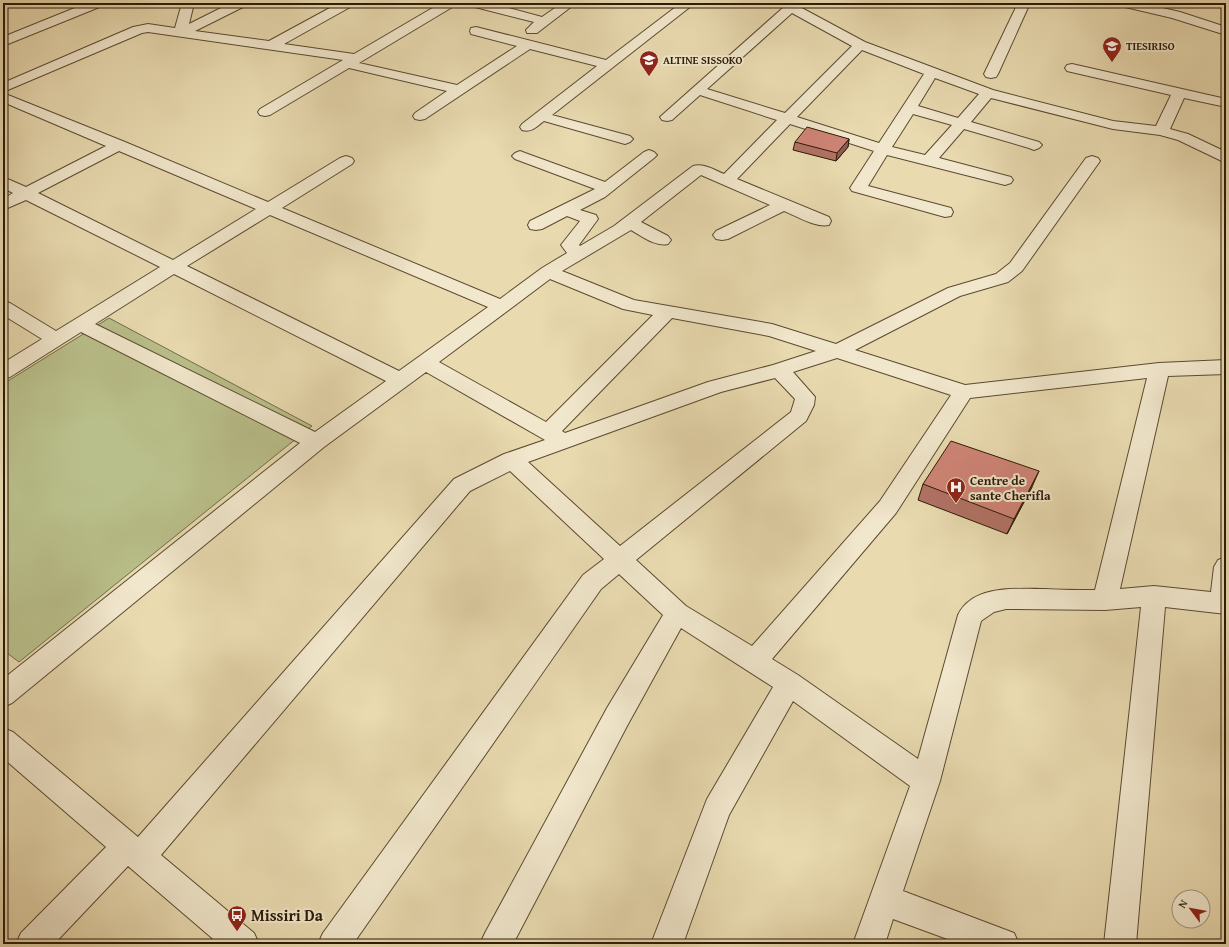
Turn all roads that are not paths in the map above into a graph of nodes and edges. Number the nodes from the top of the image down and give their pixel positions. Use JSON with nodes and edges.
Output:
{"nodes":[{"id":1,"x":98,"y":3,"type":"edge"},
{"id":2,"x":188,"y":3,"type":"edge"},
{"id":3,"x":241,"y":3,"type":"edge"},
{"id":4,"x":348,"y":3,"type":"edge"},
{"id":5,"x":450,"y":3,"type":"edge"},
{"id":6,"x":474,"y":3,"type":"edge"},
{"id":7,"x":570,"y":3,"type":"edge"},
{"id":8,"x":689,"y":3,"type":"edge"},
{"id":9,"x":1024,"y":3,"type":"edge"},
{"id":10,"x":1125,"y":3,"type":"edge"},
{"id":11,"x":1218,"y":3,"type":"edge"},
{"id":12,"x":1226,"y":4,"type":"edge"},
{"id":13,"x":792,"y":5,"type":"edge"},
{"id":14,"x":1151,"y":6,"type":"edge"},
{"id":15,"x":544,"y":22,"type":"junction"},
{"id":16,"x":476,"y":31,"type":"dead end"},
{"id":17,"x":1226,"y":31,"type":"edge"},
{"id":18,"x":180,"y":33,"type":"junction"},
{"id":19,"x":3,"y":42,"type":"edge"},
{"id":20,"x":522,"y":43,"type":"junction"},
{"id":21,"x":860,"y":45,"type":"junction"},
{"id":22,"x":270,"y":46,"type":"junction"},
{"id":23,"x":352,"y":61,"type":"junction"},
{"id":24,"x":608,"y":65,"type":"junction"},
{"id":25,"x":1072,"y":68,"type":"dead end"},
{"id":26,"x":932,"y":72,"type":"junction"},
{"id":27,"x":991,"y":74,"type":"dead end"},
{"id":28,"x":3,"y":88,"type":"edge"},
{"id":29,"x":459,"y":90,"type":"junction"},
{"id":30,"x":697,"y":90,"type":"junction"},
{"id":31,"x":1179,"y":92,"type":"junction"},
{"id":32,"x":988,"y":93,"type":"junction"},
{"id":33,"x":3,"y":97,"type":"edge"},
{"id":34,"x":1226,"y":103,"type":"edge"},
{"id":35,"x":909,"y":108,"type":"junction"},
{"id":36,"x":265,"y":112,"type":"dead end"},
{"id":37,"x":420,"y":116,"type":"dead end"},
{"id":38,"x":541,"y":116,"type":"junction"},
{"id":39,"x":667,"y":117,"type":"dead end"},
{"id":40,"x":787,"y":118,"type":"junction"},
{"id":41,"x":961,"y":123,"type":"junction"},
{"id":42,"x":527,"y":127,"type":"dead end"},
{"id":43,"x":1161,"y":132,"type":"junction"},
{"id":44,"x":625,"y":139,"type":"dead end"},
{"id":45,"x":1034,"y":145,"type":"dead end"},
{"id":46,"x":120,"y":146,"type":"junction"},
{"id":47,"x":883,"y":149,"type":"junction"},
{"id":48,"x":649,"y":155,"type":"dead end"},
{"id":49,"x":520,"y":156,"type":"dead end"},
{"id":50,"x":1226,"y":158,"type":"edge"},
{"id":51,"x":929,"y":160,"type":"junction"},
{"id":52,"x":346,"y":161,"type":"dead end"},
{"id":53,"x":1092,"y":161,"type":"dead end"},
{"id":54,"x":727,"y":180,"type":"junction"},
{"id":55,"x":1005,"y":180,"type":"dead end"},
{"id":56,"x":3,"y":182,"type":"edge"},
{"id":57,"x":607,"y":188,"type":"junction"},
{"id":58,"x":26,"y":194,"type":"junction"},
{"id":59,"x":785,"y":204,"type":"junction"},
{"id":60,"x":3,"y":205,"type":"edge"},
{"id":61,"x":269,"y":208,"type":"junction"},
{"id":62,"x":566,"y":210,"type":"junction"},
{"id":63,"x":945,"y":212,"type":"dead end"},
{"id":64,"x":823,"y":221,"type":"dead end"},
{"id":65,"x":631,"y":222,"type":"junction"},
{"id":66,"x":536,"y":224,"type":"dead end"},
{"id":67,"x":722,"y":235,"type":"dead end"},
{"id":68,"x":662,"y":240,"type":"dead end"},
{"id":69,"x":577,"y":256,"type":"junction"},
{"id":70,"x":174,"y":267,"type":"junction"},
{"id":71,"x":548,"y":272,"type":"junction"},
{"id":72,"x":501,"y":306,"type":"junction"},
{"id":73,"x":3,"y":307,"type":"edge"},
{"id":74,"x":667,"y":312,"type":"junction"},
{"id":75,"x":80,"y":324,"type":"junction"},
{"id":76,"x":56,"y":339,"type":"junction"},
{"id":77,"x":837,"y":351,"type":"junction"},
{"id":78,"x":424,"y":362,"type":"junction"},
{"id":79,"x":1226,"y":367,"type":"edge"},
{"id":80,"x":780,"y":370,"type":"junction"},
{"id":81,"x":1159,"y":370,"type":"junction"},
{"id":82,"x":3,"y":372,"type":"edge"},
{"id":83,"x":401,"y":380,"type":"junction"},
{"id":84,"x":964,"y":392,"type":"junction"},
{"id":85,"x":556,"y":437,"type":"junction"},
{"id":86,"x":316,"y":442,"type":"junction"},
{"id":87,"x":512,"y":460,"type":"junction"},
{"id":88,"x":620,"y":560,"type":"junction"},
{"id":89,"x":1226,"y":567,"type":"edge"},
{"id":90,"x":1154,"y":596,"type":"junction"},
{"id":91,"x":1105,"y":600,"type":"junction"},
{"id":92,"x":1224,"y":603,"type":"edge"},
{"id":93,"x":677,"y":613,"type":"junction"},
{"id":94,"x":755,"y":661,"type":"junction"},
{"id":95,"x":789,"y":683,"type":"junction"},
{"id":96,"x":3,"y":695,"type":"edge"},
{"id":97,"x":3,"y":741,"type":"edge"},
{"id":98,"x":926,"y":781,"type":"junction"},
{"id":99,"x":134,"y":852,"type":"junction"},
{"id":100,"x":884,"y":900,"type":"junction"},
{"id":101,"x":241,"y":943,"type":"edge"},
{"id":102,"x":32,"y":944,"type":"edge"},
{"id":103,"x":334,"y":944,"type":"edge"},
{"id":104,"x":496,"y":944,"type":"edge"},
{"id":105,"x":666,"y":944,"type":"edge"},
{"id":106,"x":869,"y":944,"type":"edge"},
{"id":107,"x":1003,"y":944,"type":"edge"},
{"id":108,"x":1120,"y":944,"type":"edge"}],
"edges":[{"from":1,"to":19,"type":"street"},
{"from":2,"to":18,"type":"street"},
{"from":3,"to":18,"type":"street"},
{"from":4,"to":22,"type":"street"},
{"from":5,"to":23,"type":"street"},
{"from":6,"to":15,"type":"street"},
{"from":7,"to":15,"type":"street"},
{"from":8,"to":24,"type":"street"},
{"from":9,"to":27,"type":"street"},
{"from":10,"to":14,"type":"street"},
{"from":11,"to":12,"type":"street"},
{"from":13,"to":21,"type":"street"},
{"from":13,"to":30,"type":"street"},
{"from":14,"to":17,"type":"street"},
{"from":15,"to":20,"type":"street"},
{"from":16,"to":20,"type":"street"},
{"from":18,"to":22,"type":"street"},
{"from":18,"to":28,"type":"street"},
{"from":20,"to":24,"type":"street"},
{"from":20,"to":29,"type":"street"},
{"from":21,"to":26,"type":"street"},
{"from":21,"to":40,"type":"street"},
{"from":22,"to":23,"type":"street"},
{"from":23,"to":29,"type":"street"},
{"from":23,"to":36,"type":"street"},
{"from":24,"to":38,"type":"street"},
{"from":25,"to":31,"type":"street"},
{"from":26,"to":32,"type":"street"},
{"from":26,"to":35,"type":"street"},
{"from":29,"to":37,"type":"street"},
{"from":30,"to":39,"type":"street"},
{"from":30,"to":40,"type":"street"},
{"from":31,"to":34,"type":"street"},
{"from":31,"to":43,"type":"street"},
{"from":32,"to":41,"type":"street"},
{"from":32,"to":43,"type":"street"},
{"from":33,"to":46,"type":"street"},
{"from":35,"to":41,"type":"street"},
{"from":35,"to":47,"type":"street"},
{"from":38,"to":42,"type":"street"},
{"from":38,"to":44,"type":"street"},
{"from":40,"to":47,"type":"street"},
{"from":40,"to":54,"type":"street"},
{"from":41,"to":45,"type":"street"},
{"from":41,"to":51,"type":"street"},
{"from":43,"to":50,"type":"street"},
{"from":46,"to":58,"type":"street"},
{"from":46,"to":61,"type":"street"},
{"from":47,"to":51,"type":"street"},
{"from":47,"to":63,"type":"street"},
{"from":48,"to":57,"type":"street"},
{"from":49,"to":57,"type":"street"},
{"from":51,"to":55,"type":"street"},
{"from":52,"to":61,"type":"street"},
{"from":53,"to":77,"type":"street"},
{"from":54,"to":59,"type":"street"},
{"from":54,"to":65,"type":"street"},
{"from":56,"to":58,"type":"street"},
{"from":57,"to":62,"type":"street"},
{"from":58,"to":60,"type":"street"},
{"from":58,"to":70,"type":"street"},
{"from":59,"to":64,"type":"street"},
{"from":59,"to":67,"type":"street"},
{"from":61,"to":70,"type":"street"},
{"from":61,"to":72,"type":"street"},
{"from":62,"to":66,"type":"street"},
{"from":62,"to":69,"type":"street"},
{"from":65,"to":68,"type":"street"},
{"from":65,"to":69,"type":"street"},
{"from":69,"to":71,"type":"street"},
{"from":70,"to":75,"type":"street"},
{"from":70,"to":83,"type":"street"},
{"from":71,"to":72,"type":"street"},
{"from":71,"to":74,"type":"street"},
{"from":72,"to":78,"type":"street"},
{"from":73,"to":76,"type":"street"},
{"from":74,"to":77,"type":"street"},
{"from":74,"to":85,"type":"street"},
{"from":75,"to":76,"type":"street"},
{"from":75,"to":86,"type":"street"},
{"from":76,"to":82,"type":"street"},
{"from":77,"to":80,"type":"street"},
{"from":77,"to":84,"type":"street"},
{"from":78,"to":83,"type":"street"},
{"from":78,"to":85,"type":"street"},
{"from":79,"to":81,"type":"street"},
{"from":80,"to":85,"type":"street"},
{"from":80,"to":88,"type":"street"},
{"from":81,"to":84,"type":"street"},
{"from":81,"to":91,"type":"street"},
{"from":83,"to":86,"type":"street"},
{"from":84,"to":94,"type":"street"},
{"from":85,"to":87,"type":"street"},
{"from":86,"to":96,"type":"street"},
{"from":87,"to":88,"type":"street"},
{"from":87,"to":99,"type":"street"},
{"from":88,"to":93,"type":"street"},
{"from":88,"to":103,"type":"street"},
{"from":89,"to":92,"type":"street"},
{"from":90,"to":91,"type":"street"},
{"from":90,"to":92,"type":"street"},
{"from":90,"to":108,"type":"street"},
{"from":91,"to":98,"type":"street"},
{"from":93,"to":94,"type":"street"},
{"from":93,"to":104,"type":"street"},
{"from":94,"to":95,"type":"street"},
{"from":95,"to":98,"type":"street"},
{"from":95,"to":105,"type":"street"},
{"from":97,"to":99,"type":"street"},
{"from":98,"to":100,"type":"street"},
{"from":99,"to":101,"type":"street"},
{"from":99,"to":102,"type":"street"},
{"from":100,"to":106,"type":"street"},
{"from":100,"to":107,"type":"street"}]}
